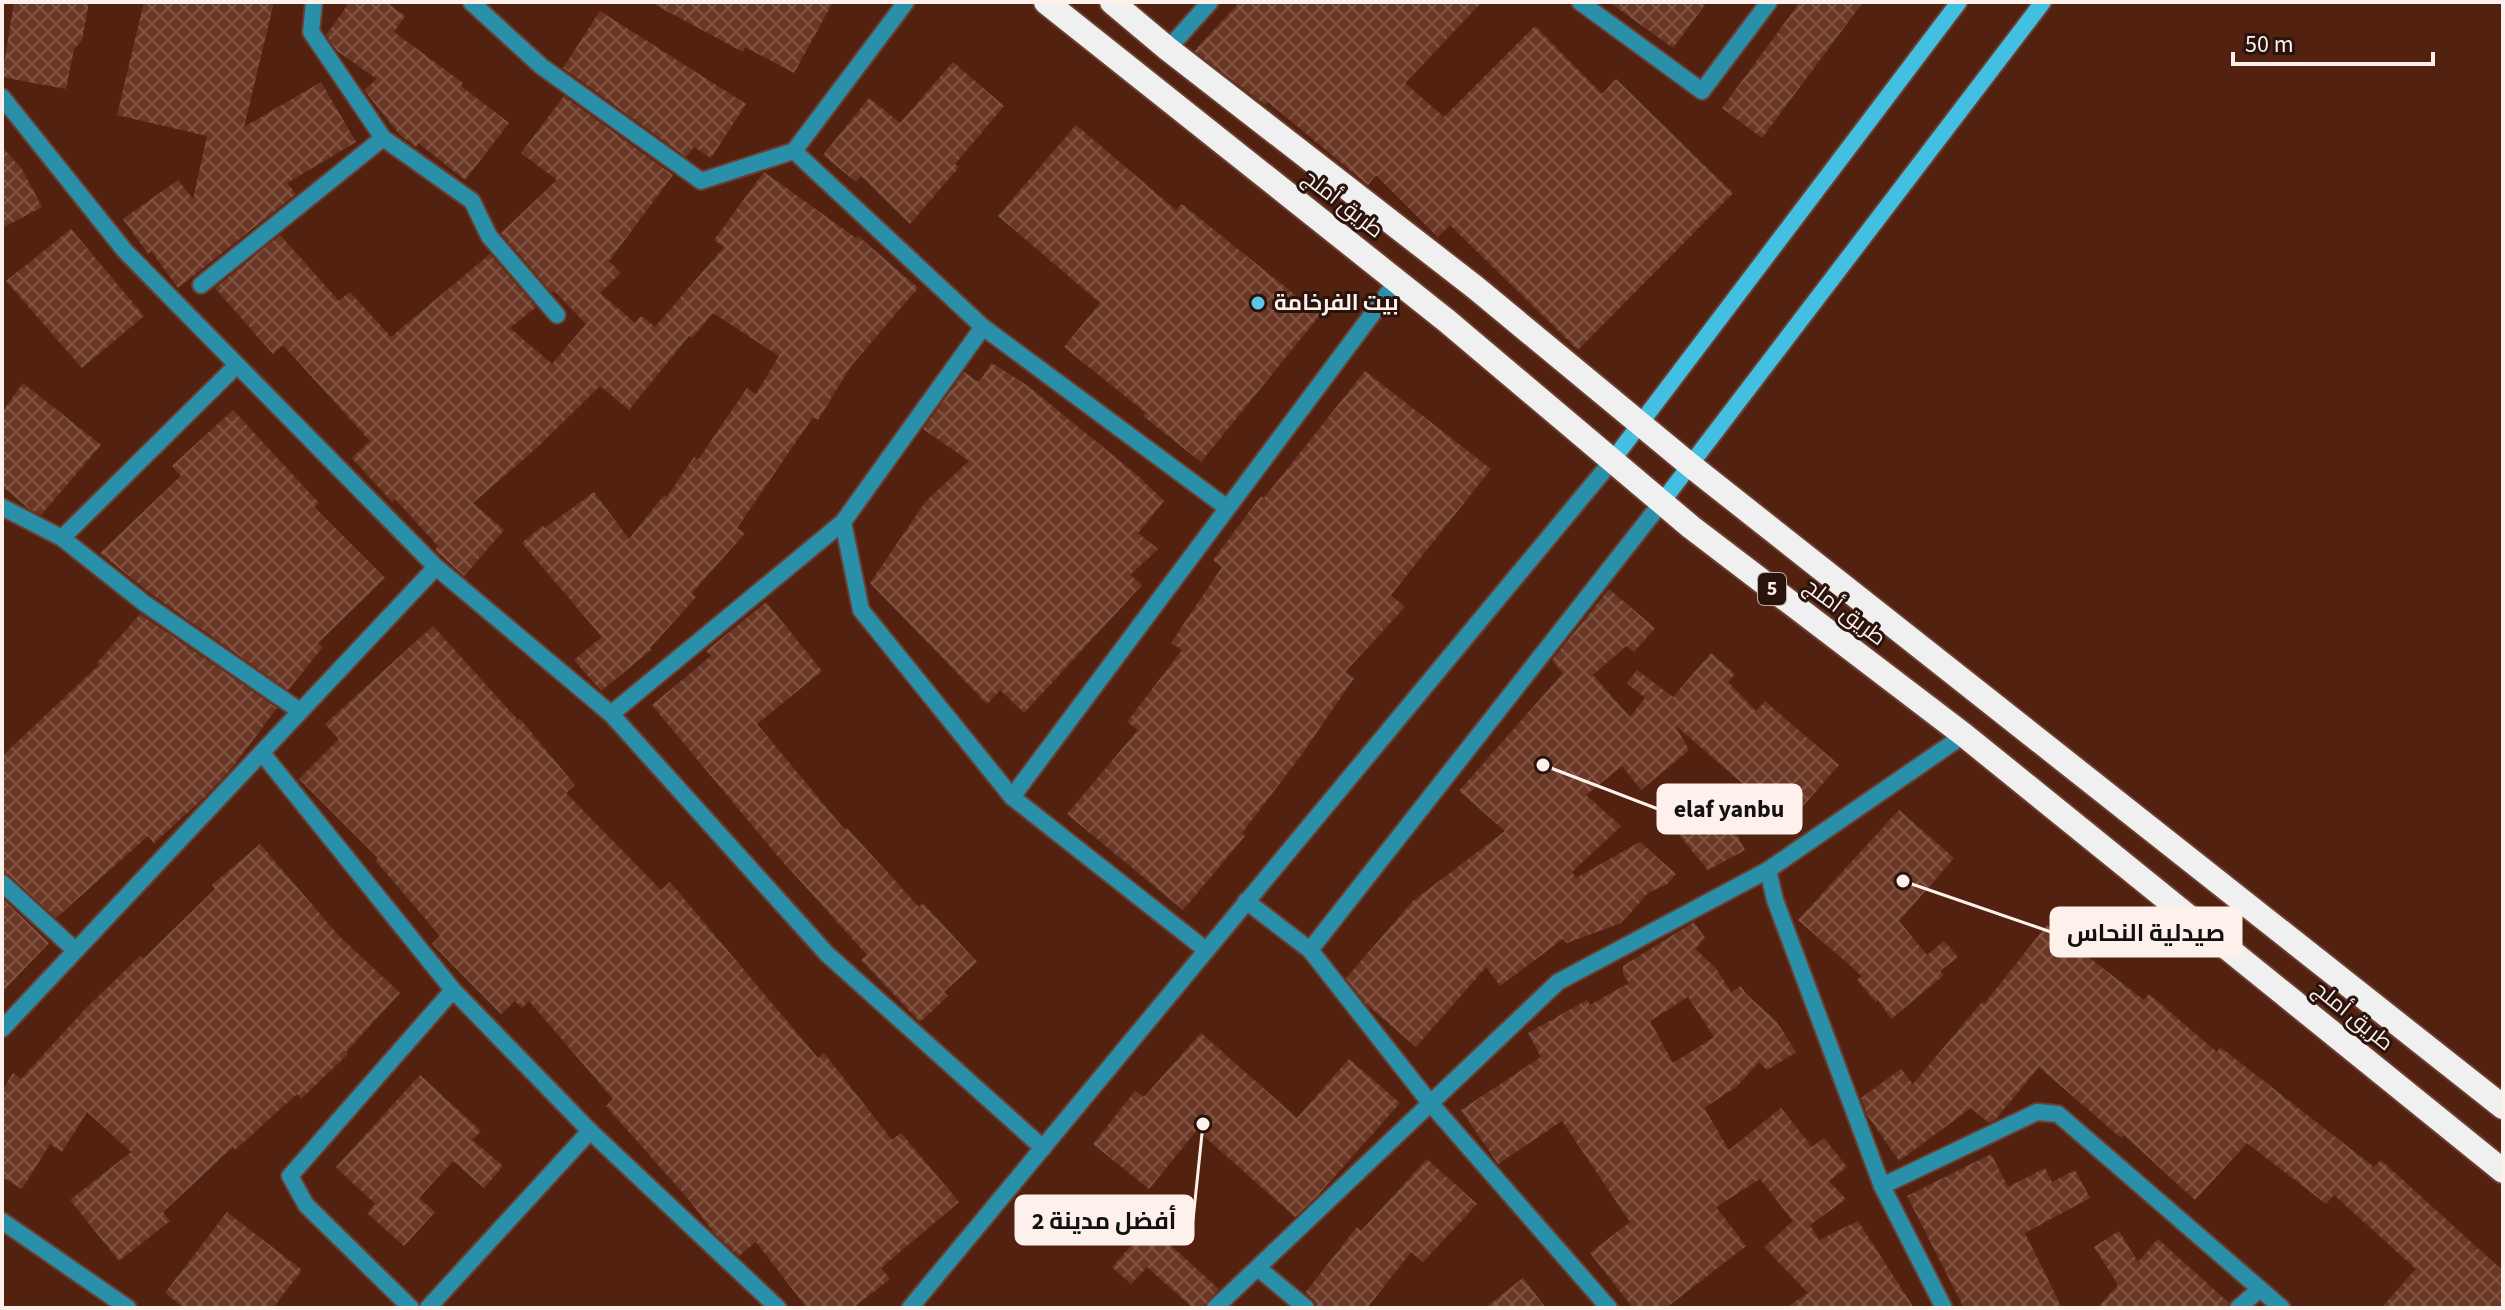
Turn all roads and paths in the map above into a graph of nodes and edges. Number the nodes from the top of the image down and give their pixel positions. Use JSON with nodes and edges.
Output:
{"nodes":[{"id":1,"x":314,"y":2,"type":"edge"},
{"id":2,"x":471,"y":2,"type":"edge"},
{"id":3,"x":906,"y":2,"type":"edge"},
{"id":4,"x":1046,"y":2,"type":"edge"},
{"id":5,"x":1112,"y":2,"type":"edge"},
{"id":6,"x":1210,"y":2,"type":"edge"},
{"id":7,"x":1580,"y":2,"type":"edge"},
{"id":8,"x":1609,"y":2,"type":"edge"},
{"id":9,"x":1769,"y":2,"type":"edge"},
{"id":10,"x":1959,"y":2,"type":"edge"},
{"id":11,"x":2043,"y":2,"type":"edge"},
{"id":12,"x":1598,"y":16,"type":"junction"},
{"id":13,"x":1168,"y":49,"type":"junction"},
{"id":14,"x":2,"y":97,"type":"edge"},
{"id":15,"x":383,"y":138,"type":"junction"},
{"id":16,"x":794,"y":151,"type":"junction"},
{"id":17,"x":1397,"y":281,"type":"junction"},
{"id":18,"x":201,"y":285,"type":"dead end"},
{"id":19,"x":557,"y":315,"type":"dead end"},
{"id":20,"x":983,"y":327,"type":"junction"},
{"id":21,"x":237,"y":365,"type":"junction"},
{"id":22,"x":1640,"y":423,"type":"junction"},
{"id":23,"x":1612,"y":461,"type":"junction"},
{"id":24,"x":1690,"y":465,"type":"junction"},
{"id":25,"x":1662,"y":502,"type":"junction"},
{"id":26,"x":2,"y":507,"type":"edge"},
{"id":27,"x":1226,"y":507,"type":"junction"},
{"id":28,"x":843,"y":522,"type":"junction"},
{"id":29,"x":62,"y":538,"type":"junction"},
{"id":30,"x":436,"y":567,"type":"junction"},
{"id":31,"x":300,"y":711,"type":"junction"},
{"id":32,"x":611,"y":714,"type":"junction"},
{"id":33,"x":1964,"y":735,"type":"junction"},
{"id":34,"x":262,"y":753,"type":"junction"},
{"id":35,"x":1012,"y":797,"type":"junction"},
{"id":36,"x":1768,"y":870,"type":"junction"},
{"id":37,"x":2,"y":883,"type":"edge"},
{"id":38,"x":1246,"y":901,"type":"junction"},
{"id":39,"x":75,"y":950,"type":"junction"},
{"id":40,"x":1206,"y":950,"type":"junction"},
{"id":41,"x":1310,"y":950,"type":"junction"},
{"id":42,"x":453,"y":990,"type":"junction"},
{"id":43,"x":2,"y":1029,"type":"edge"},
{"id":44,"x":1431,"y":1104,"type":"junction"},
{"id":45,"x":2503,"y":1107,"type":"edge"},
{"id":46,"x":590,"y":1131,"type":"junction"},
{"id":47,"x":1043,"y":1148,"type":"junction"},
{"id":48,"x":2503,"y":1171,"type":"edge"},
{"id":49,"x":1882,"y":1186,"type":"junction"},
{"id":50,"x":2,"y":1221,"type":"edge"},
{"id":51,"x":1258,"y":1268,"type":"junction"},
{"id":52,"x":2260,"y":1289,"type":"junction"},
{"id":53,"x":128,"y":1308,"type":"edge"},
{"id":54,"x":411,"y":1308,"type":"edge"},
{"id":55,"x":428,"y":1308,"type":"edge"},
{"id":56,"x":778,"y":1308,"type":"edge"},
{"id":57,"x":910,"y":1308,"type":"edge"},
{"id":58,"x":1215,"y":1308,"type":"edge"},
{"id":59,"x":1306,"y":1308,"type":"edge"},
{"id":60,"x":1609,"y":1308,"type":"edge"},
{"id":61,"x":1944,"y":1308,"type":"edge"},
{"id":62,"x":2238,"y":1308,"type":"edge"},
{"id":63,"x":2282,"y":1308,"type":"edge"}],
"edges":[{"from":1,"to":15,"type":"street"},
{"from":2,"to":16,"type":"street"},
{"from":3,"to":16,"type":"street"},
{"from":4,"to":17,"type":"highway","name":"طريق أملج","number":"5"},
{"from":5,"to":13,"type":"highway","name":"طريق أملج","number":"5"},
{"from":6,"to":13,"type":"street"},
{"from":7,"to":12,"type":"street"},
{"from":8,"to":12,"type":"street"},
{"from":9,"to":12,"type":"street"},
{"from":10,"to":22,"type":"street"},
{"from":11,"to":24,"type":"street"},
{"from":13,"to":22,"type":"highway","name":"طريق أملج","number":"5"},
{"from":14,"to":21,"type":"street"},
{"from":15,"to":18,"type":"street"},
{"from":15,"to":19,"type":"street"},
{"from":16,"to":20,"type":"street"},
{"from":17,"to":23,"type":"highway","name":"طريق أملج","number":"5"},
{"from":17,"to":27,"type":"street"},
{"from":20,"to":27,"type":"street"},
{"from":20,"to":28,"type":"street"},
{"from":21,"to":29,"type":"street"},
{"from":21,"to":30,"type":"street"},
{"from":22,"to":23,"type":"street"},
{"from":22,"to":24,"type":"highway","name":"طريق أملج","number":"5"},
{"from":23,"to":25,"type":"highway","name":"طريق أملج","number":"5"},
{"from":23,"to":38,"type":"street"},
{"from":24,"to":25,"type":"street"},
{"from":24,"to":45,"type":"highway","name":"طريق أملج","number":"5"},
{"from":25,"to":33,"type":"highway","name":"طريق أملج","number":"5"},
{"from":25,"to":41,"type":"street"},
{"from":26,"to":29,"type":"street"},
{"from":27,"to":35,"type":"street"},
{"from":28,"to":32,"type":"street"},
{"from":28,"to":35,"type":"street"},
{"from":29,"to":31,"type":"street"},
{"from":30,"to":31,"type":"street"},
{"from":30,"to":32,"type":"street"},
{"from":31,"to":34,"type":"street"},
{"from":32,"to":47,"type":"street"},
{"from":33,"to":36,"type":"street"},
{"from":33,"to":48,"type":"highway","name":"طريق أملج","number":"5"},
{"from":34,"to":39,"type":"street"},
{"from":34,"to":42,"type":"street"},
{"from":35,"to":40,"type":"street"},
{"from":36,"to":44,"type":"street"},
{"from":36,"to":49,"type":"street"},
{"from":37,"to":39,"type":"street"},
{"from":38,"to":40,"type":"street"},
{"from":38,"to":41,"type":"street"},
{"from":39,"to":43,"type":"street"},
{"from":40,"to":47,"type":"street"},
{"from":41,"to":44,"type":"street"},
{"from":42,"to":46,"type":"street"},
{"from":42,"to":54,"type":"street"},
{"from":44,"to":51,"type":"street"},
{"from":44,"to":60,"type":"street"},
{"from":46,"to":55,"type":"street"},
{"from":46,"to":56,"type":"street"},
{"from":47,"to":57,"type":"street"},
{"from":49,"to":52,"type":"street"},
{"from":49,"to":61,"type":"street"},
{"from":50,"to":53,"type":"street"},
{"from":51,"to":58,"type":"street"},
{"from":51,"to":59,"type":"street"},
{"from":52,"to":62,"type":"street"},
{"from":52,"to":63,"type":"street"}]}
